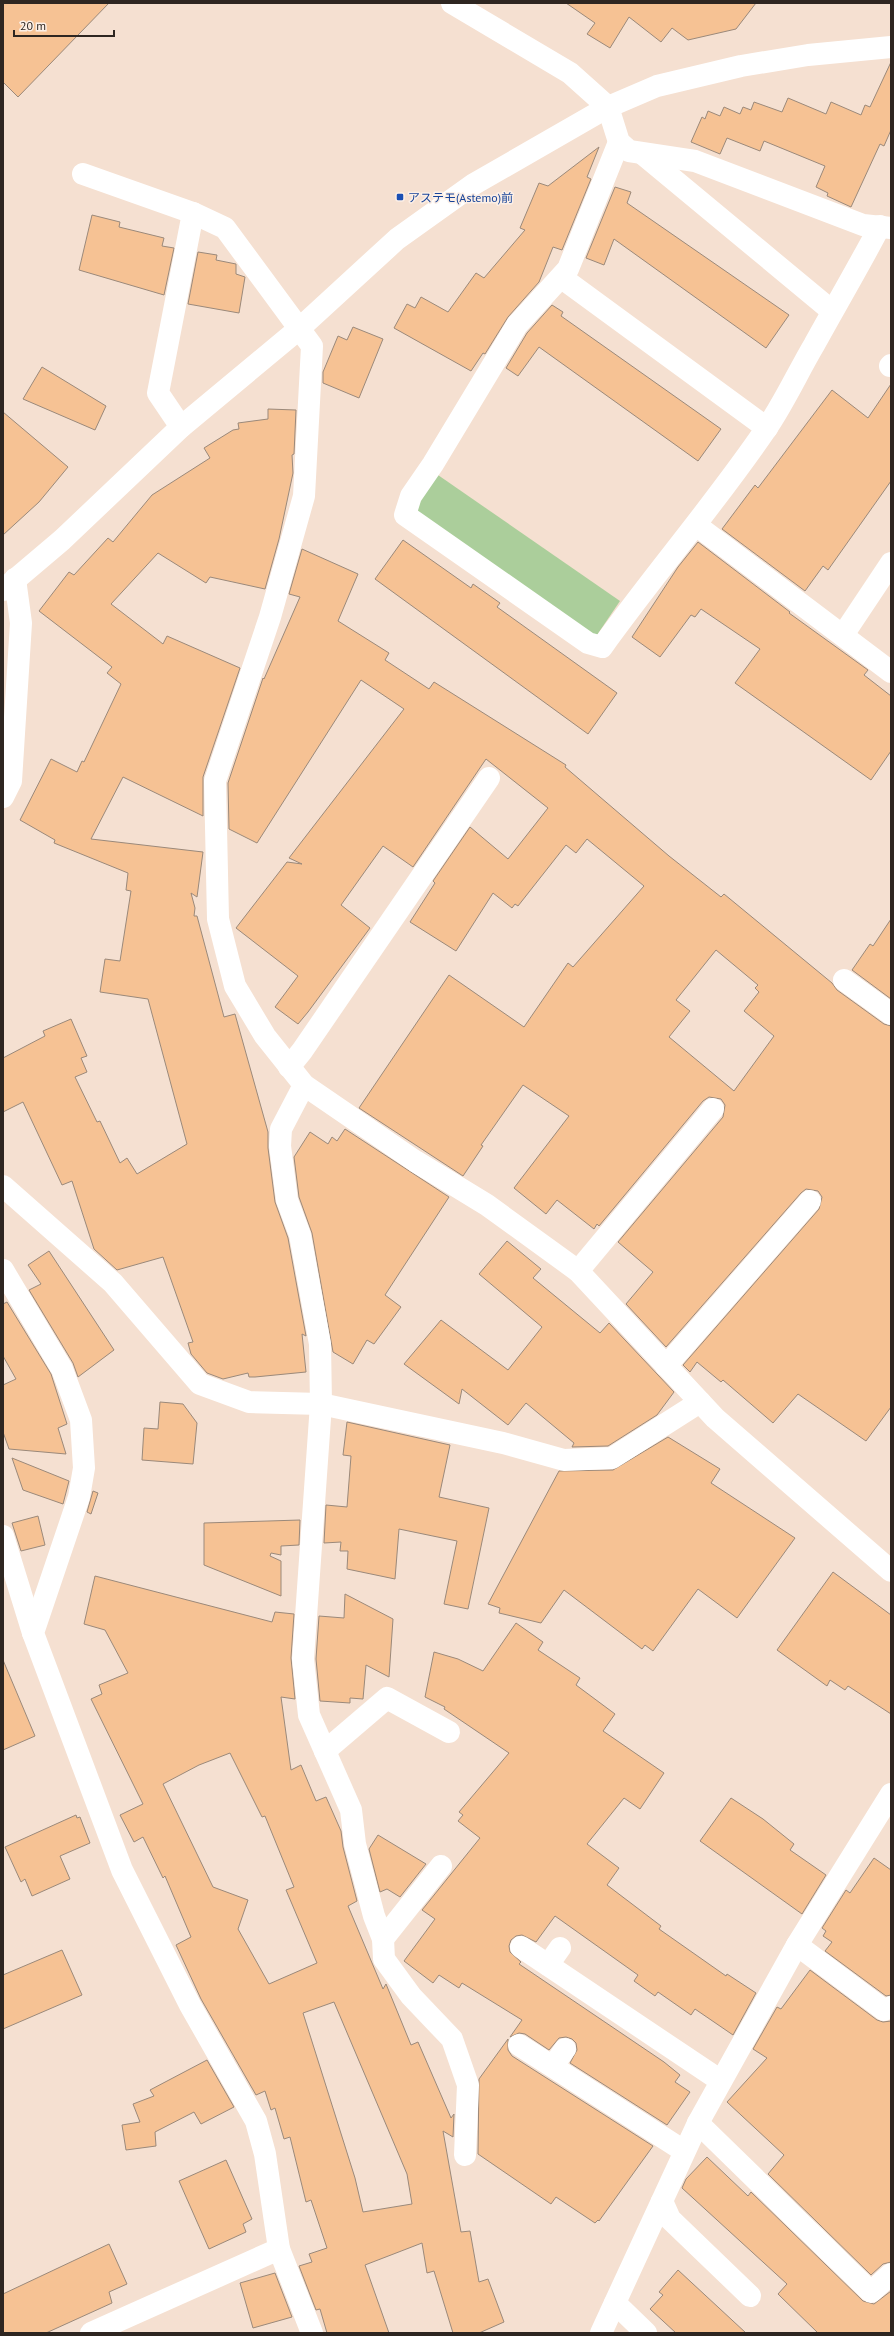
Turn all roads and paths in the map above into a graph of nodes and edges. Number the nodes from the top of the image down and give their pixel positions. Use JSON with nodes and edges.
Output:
{"nodes":[{"id":1,"x":452,"y":3,"type":"edge"},
{"id":2,"x":891,"y":47,"type":"edge"},
{"id":3,"x":608,"y":107,"type":"junction"},
{"id":4,"x":619,"y":142,"type":"junction"},
{"id":5,"x":644,"y":155,"type":"junction"},
{"id":6,"x":83,"y":174,"type":"dead end"},
{"id":7,"x":193,"y":213,"type":"junction"},
{"id":8,"x":886,"y":227,"type":"edge"},
{"id":9,"x":562,"y":278,"type":"junction"},
{"id":10,"x":832,"y":311,"type":"junction"},
{"id":11,"x":300,"y":328,"type":"junction"},
{"id":12,"x":181,"y":428,"type":"junction"},
{"id":13,"x":767,"y":428,"type":"junction"},
{"id":14,"x":696,"y":525,"type":"junction"},
{"id":15,"x":891,"y":563,"type":"edge"},
{"id":16,"x":9,"y":585,"type":"edge"},
{"id":17,"x":842,"y":635,"type":"junction"},
{"id":18,"x":891,"y":672,"type":"edge"},
{"id":19,"x":489,"y":778,"type":"dead end"},
{"id":20,"x":3,"y":797,"type":"edge"},
{"id":21,"x":844,"y":980,"type":"dead end"},
{"id":22,"x":891,"y":1014,"type":"edge"},
{"id":23,"x":289,"y":1067,"type":"junction"},
{"id":24,"x":304,"y":1085,"type":"junction"},
{"id":25,"x":713,"y":1109,"type":"dead end"},
{"id":26,"x":3,"y":1186,"type":"edge"},
{"id":27,"x":810,"y":1201,"type":"dead end"},
{"id":28,"x":3,"y":1270,"type":"edge"},
{"id":29,"x":578,"y":1271,"type":"junction"},
{"id":30,"x":666,"y":1366,"type":"junction"},
{"id":31,"x":700,"y":1402,"type":"junction"},
{"id":32,"x":321,"y":1404,"type":"junction"},
{"id":33,"x":3,"y":1536,"type":"edge"},
{"id":34,"x":891,"y":1571,"type":"edge"},
{"id":35,"x":33,"y":1633,"type":"junction"},
{"id":36,"x":449,"y":1732,"type":"dead end"},
{"id":37,"x":325,"y":1751,"type":"junction"},
{"id":38,"x":891,"y":1794,"type":"edge"},
{"id":39,"x":441,"y":1866,"type":"dead end"},
{"id":40,"x":383,"y":1939,"type":"junction"},
{"id":41,"x":797,"y":1945,"type":"junction"},
{"id":42,"x":521,"y":1947,"type":"dead end"},
{"id":43,"x":891,"y":2007,"type":"edge"},
{"id":44,"x":520,"y":2045,"type":"dead end"},
{"id":45,"x":566,"y":2049,"type":"dead end"},
{"id":46,"x":553,"y":2066,"type":"junction"},
{"id":47,"x":721,"y":2080,"type":"junction"},
{"id":48,"x":698,"y":2123,"type":"junction"},
{"id":49,"x":684,"y":2152,"type":"junction"},
{"id":50,"x":465,"y":2155,"type":"dead end"},
{"id":51,"x":662,"y":2200,"type":"junction"},
{"id":52,"x":280,"y":2249,"type":"junction"},
{"id":53,"x":891,"y":2274,"type":"edge"},
{"id":54,"x":750,"y":2296,"type":"dead end"},
{"id":55,"x":615,"y":2303,"type":"junction"},
{"id":56,"x":91,"y":2333,"type":"edge"},
{"id":57,"x":312,"y":2333,"type":"edge"},
{"id":58,"x":601,"y":2333,"type":"edge"},
{"id":59,"x":646,"y":2333,"type":"edge"}],
"edges":[{"from":1,"to":3,"type":"street"},
{"from":2,"to":3,"type":"street"},
{"from":3,"to":4,"type":"street"},
{"from":3,"to":11,"type":"street"},
{"from":4,"to":5,"type":"street"},
{"from":4,"to":9,"type":"street"},
{"from":5,"to":8,"type":"street"},
{"from":5,"to":10,"type":"street"},
{"from":6,"to":7,"type":"street"},
{"from":7,"to":11,"type":"street"},
{"from":7,"to":12,"type":"street"},
{"from":8,"to":10,"type":"street"},
{"from":9,"to":13,"type":"street"},
{"from":9,"to":14,"type":"street"},
{"from":10,"to":13,"type":"street"},
{"from":11,"to":12,"type":"street"},
{"from":11,"to":23,"type":"street"},
{"from":12,"to":16,"type":"street"},
{"from":13,"to":14,"type":"street"},
{"from":14,"to":17,"type":"street"},
{"from":15,"to":17,"type":"street"},
{"from":16,"to":20,"type":"street"},
{"from":17,"to":18,"type":"street"},
{"from":19,"to":23,"type":"street"},
{"from":21,"to":22,"type":"street"},
{"from":23,"to":24,"type":"street"},
{"from":24,"to":29,"type":"street"},
{"from":24,"to":32,"type":"street"},
{"from":25,"to":29,"type":"street"},
{"from":26,"to":32,"type":"street"},
{"from":27,"to":30,"type":"street"},
{"from":28,"to":35,"type":"street"},
{"from":29,"to":30,"type":"street"},
{"from":30,"to":31,"type":"street"},
{"from":31,"to":32,"type":"street"},
{"from":31,"to":34,"type":"street"},
{"from":32,"to":37,"type":"street"},
{"from":33,"to":35,"type":"street"},
{"from":35,"to":52,"type":"street"},
{"from":36,"to":37,"type":"street"},
{"from":37,"to":40,"type":"street"},
{"from":38,"to":41,"type":"street"},
{"from":39,"to":40,"type":"street"},
{"from":40,"to":50,"type":"street"},
{"from":41,"to":43,"type":"street"},
{"from":41,"to":47,"type":"street"},
{"from":42,"to":47,"type":"street"},
{"from":44,"to":46,"type":"street"},
{"from":45,"to":46,"type":"street"},
{"from":46,"to":49,"type":"street"},
{"from":47,"to":48,"type":"street"},
{"from":48,"to":49,"type":"street"},
{"from":48,"to":53,"type":"street"},
{"from":49,"to":51,"type":"street"},
{"from":51,"to":54,"type":"street"},
{"from":51,"to":55,"type":"street"},
{"from":52,"to":56,"type":"street"},
{"from":52,"to":57,"type":"street"},
{"from":55,"to":58,"type":"street"},
{"from":55,"to":59,"type":"street"}]}
